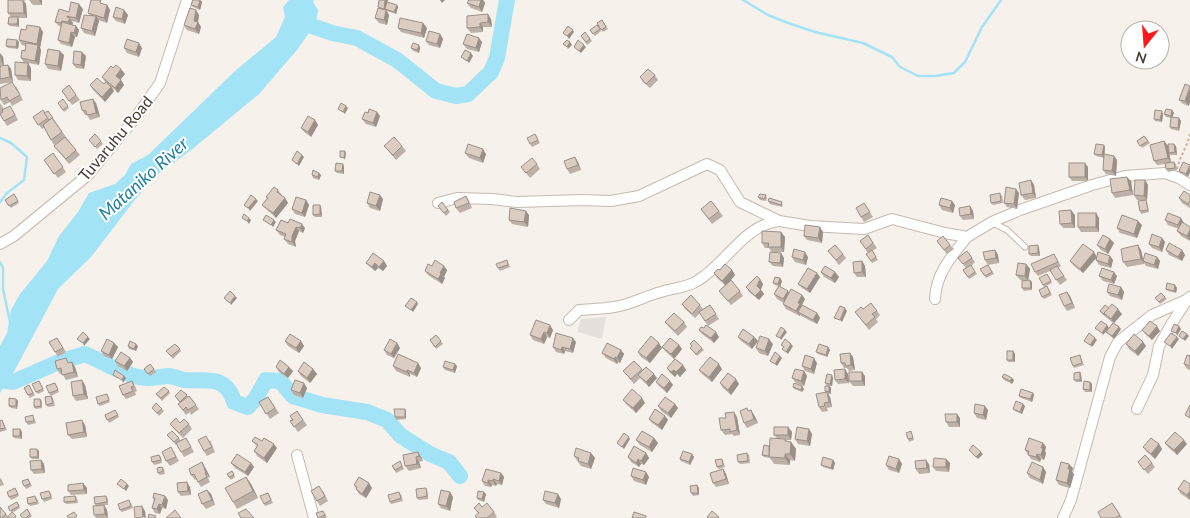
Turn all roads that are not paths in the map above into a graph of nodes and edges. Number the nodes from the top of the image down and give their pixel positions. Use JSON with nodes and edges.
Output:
{"nodes":[{"id":1,"x":187,"y":0,"type":"edge"},
{"id":2,"x":1190,"y":186,"type":"edge"},
{"id":3,"x":438,"y":203,"type":"edge"},
{"id":4,"x":779,"y":221,"type":"junction"},
{"id":5,"x":992,"y":222,"type":"junction"},
{"id":6,"x":967,"y":237,"type":"junction"},
{"id":7,"x":0,"y":244,"type":"edge"},
{"id":8,"x":1025,"y":247,"type":"dead end"},
{"id":9,"x":1189,"y":298,"type":"edge"},
{"id":10,"x":935,"y":299,"type":"dead end"},
{"id":11,"x":569,"y":320,"type":"dead end"},
{"id":12,"x":1137,"y":409,"type":"dead end"},
{"id":13,"x":297,"y":455,"type":"dead end"},
{"id":14,"x":314,"y":518,"type":"edge"},
{"id":15,"x":1063,"y":518,"type":"edge"}],
"edges":[{"from":1,"to":7,"type":"street","name":"Tuvaruhu Road"},
{"from":2,"to":5,"type":"street"},
{"from":3,"to":4,"type":"street"},
{"from":4,"to":6,"type":"street"},
{"from":4,"to":11,"type":"street"},
{"from":5,"to":6,"type":"street"},
{"from":5,"to":8,"type":"lane"},
{"from":6,"to":10,"type":"street"},
{"from":9,"to":12,"type":"street"},
{"from":9,"to":15,"type":"street"},
{"from":13,"to":14,"type":"street"}]}
